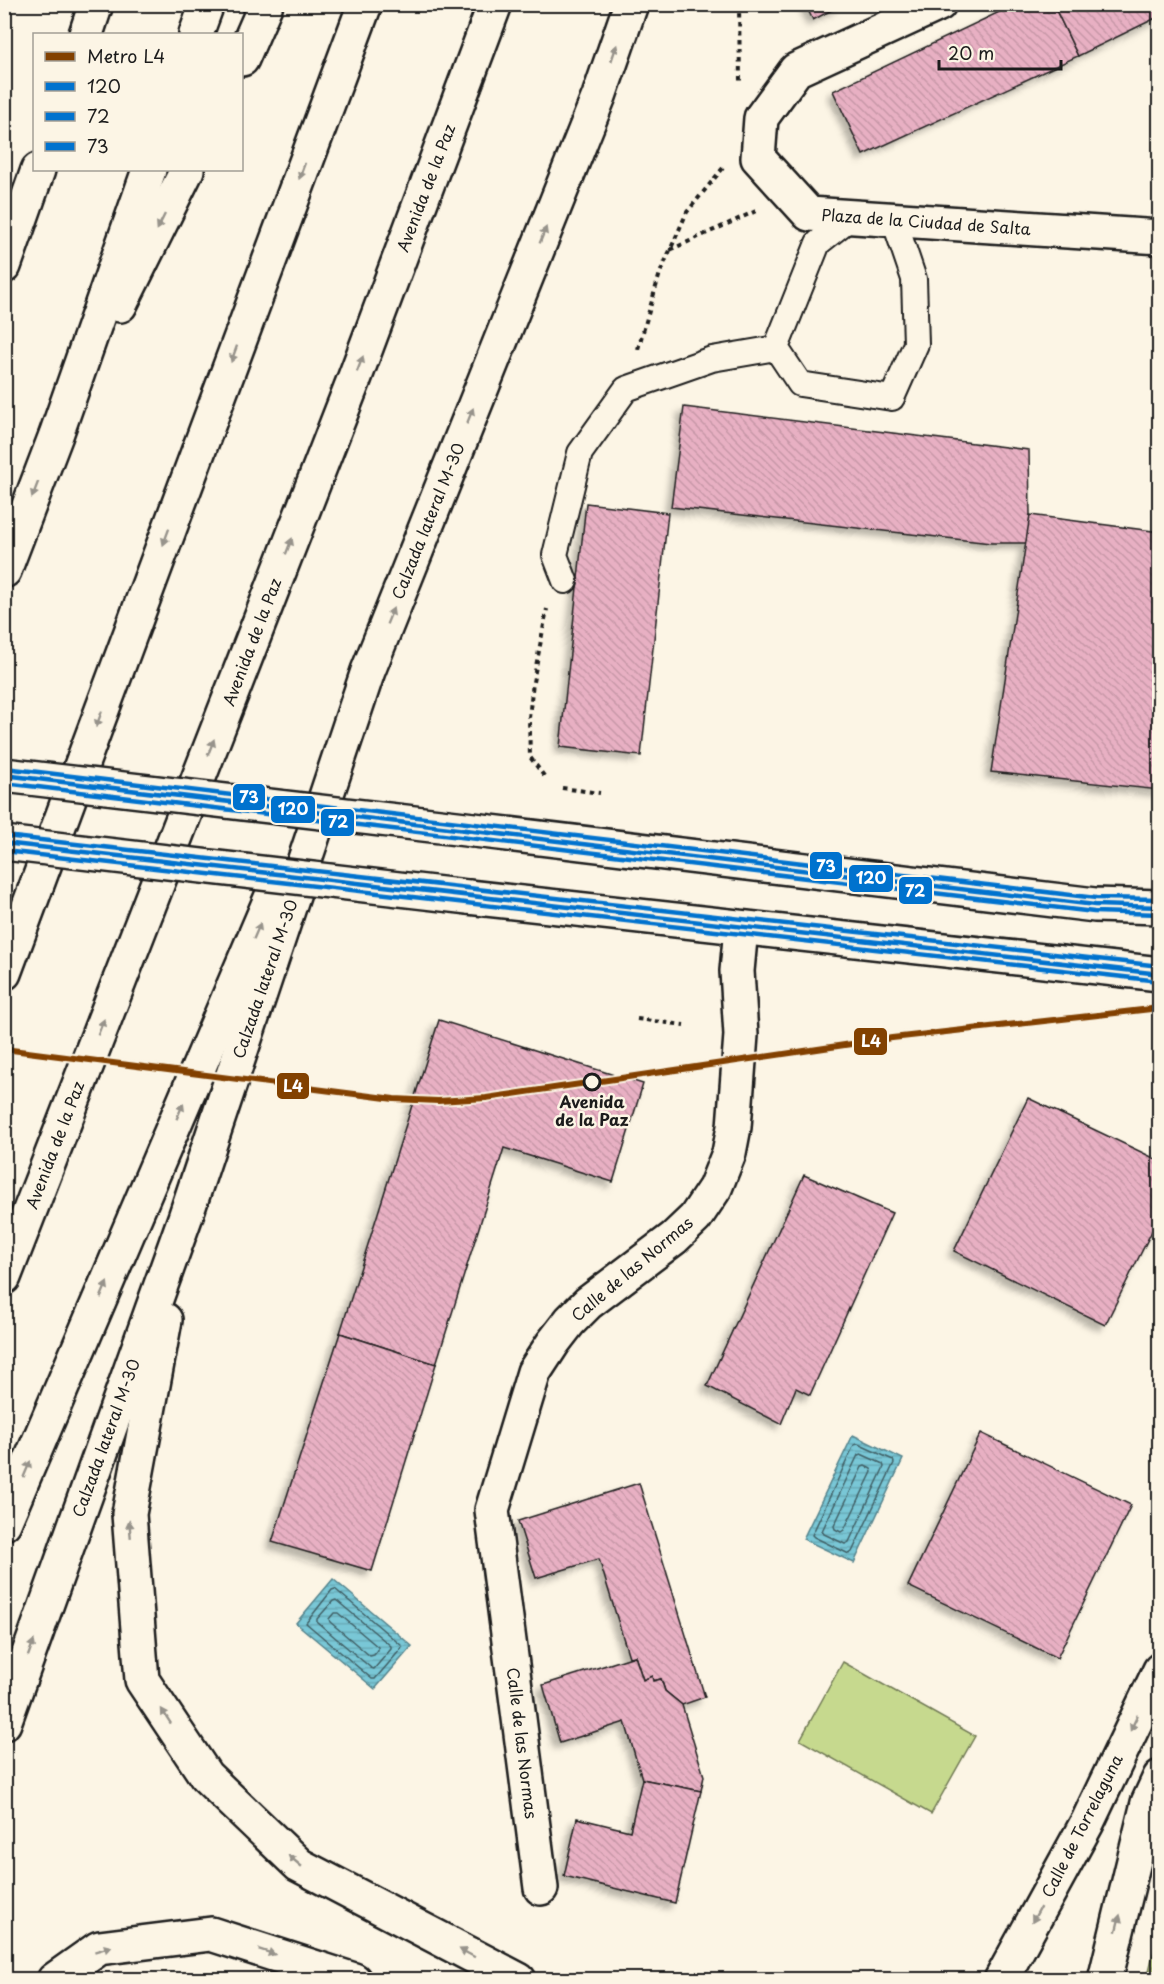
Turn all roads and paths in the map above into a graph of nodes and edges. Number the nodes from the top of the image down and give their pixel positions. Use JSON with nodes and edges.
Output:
{"nodes":[{"id":1,"x":96,"y":4,"type":"edge"},
{"id":2,"x":207,"y":4,"type":"edge"},
{"id":3,"x":266,"y":4,"type":"edge"},
{"id":4,"x":350,"y":4,"type":"edge"},
{"id":5,"x":365,"y":4,"type":"edge"},
{"id":6,"x":495,"y":4,"type":"edge"},
{"id":7,"x":631,"y":4,"type":"edge"},
{"id":8,"x":739,"y":4,"type":"edge"},
{"id":9,"x":939,"y":4,"type":"edge"},
{"id":10,"x":86,"y":33,"type":"edge"},
{"id":11,"x":196,"y":33,"type":"edge"},
{"id":12,"x":243,"y":57,"type":"edge"},
{"id":13,"x":740,"y":90,"type":"dead end"},
{"id":14,"x":323,"y":116,"type":"junction"},
{"id":15,"x":726,"y":162,"type":"dead end"},
{"id":16,"x":38,"y":171,"type":"edge"},
{"id":17,"x":149,"y":171,"type":"edge"},
{"id":18,"x":187,"y":171,"type":"edge"},
{"id":19,"x":792,"y":195,"type":"junction"},
{"id":20,"x":851,"y":217,"type":"junction"},
{"id":21,"x":894,"y":220,"type":"junction"},
{"id":22,"x":1160,"y":237,"type":"edge"},
{"id":23,"x":670,"y":250,"type":"junction"},
{"id":24,"x":4,"y":266,"type":"edge"},
{"id":25,"x":776,"y":348,"type":"junction"},
{"id":26,"x":626,"y":389,"type":"junction"},
{"id":27,"x":56,"y":435,"type":"junction"},
{"id":28,"x":4,"y":572,"type":"edge"},
{"id":29,"x":565,"y":581,"type":"dead end"},
{"id":30,"x":537,"y":665,"type":"dead end"},
{"id":31,"x":368,"y":670,"type":"junction"},
{"id":32,"x":4,"y":775,"type":"edge"},
{"id":33,"x":544,"y":776,"type":"dead end"},
{"id":34,"x":562,"y":788,"type":"dead end"},
{"id":35,"x":600,"y":794,"type":"dead end"},
{"id":36,"x":4,"y":843,"type":"edge"},
{"id":37,"x":1160,"y":907,"type":"edge"},
{"id":38,"x":741,"y":928,"type":"junction"},
{"id":39,"x":4,"y":973,"type":"edge"},
{"id":40,"x":1160,"y":974,"type":"edge"},
{"id":41,"x":637,"y":1019,"type":"dead end"},
{"id":42,"x":684,"y":1025,"type":"dead end"},
{"id":43,"x":185,"y":1218,"type":"junction"},
{"id":44,"x":4,"y":1277,"type":"edge"},
{"id":45,"x":4,"y":1523,"type":"edge"},
{"id":46,"x":1160,"y":1670,"type":"edge"},
{"id":47,"x":4,"y":1723,"type":"edge"},
{"id":48,"x":1160,"y":1777,"type":"edge"},
{"id":49,"x":541,"y":1888,"type":"dead end"},
{"id":50,"x":54,"y":1980,"type":"edge"},
{"id":51,"x":354,"y":1980,"type":"edge"},
{"id":52,"x":519,"y":1980,"type":"edge"},
{"id":53,"x":1001,"y":1980,"type":"edge"},
{"id":54,"x":1105,"y":1980,"type":"edge"}],
"edges":[{"from":1,"to":10,"type":"main road"},
{"from":2,"to":11,"type":"main road"},
{"from":3,"to":12,"type":"main road"},
{"from":4,"to":14,"type":"main road"},
{"from":5,"to":14,"type":"main road"},
{"from":44,"to":6,"type":"main road","name":"Avenida de la Paz","one_way":true},
{"from":31,"to":7,"type":"main road","name":"Calzada lateral M-30","one_way":true},
{"from":8,"to":13,"type":"path"},
{"from":9,"to":19,"type":"main road","name":"Plaza de la Ciudad de Salta"},
{"from":14,"to":39,"type":"main road","one_way":true},
{"from":15,"to":23,"type":"path"},
{"from":16,"to":24,"type":"main road"},
{"from":17,"to":27,"type":"main road"},
{"from":18,"to":27,"type":"main road","one_way":true},
{"from":19,"to":20,"type":"main road","name":"Plaza de la Ciudad de Salta"},
{"from":19,"to":23,"type":"path"},
{"from":20,"to":21,"type":"main road","name":"Plaza de la Ciudad de Salta"},
{"from":20,"to":25,"type":"lane"},
{"from":21,"to":22,"type":"main road","name":"Plaza de la Ciudad de Salta"},
{"from":21,"to":25,"type":"lane"},
{"from":23,"to":26,"type":"path"},
{"from":25,"to":26,"type":"lane"},
{"from":26,"to":29,"type":"lane"},
{"from":27,"to":28,"type":"main road","one_way":true},
{"from":30,"to":33,"type":"path"},
{"from":31,"to":43,"type":"main road","name":"Calzada lateral M-30"},
{"from":45,"to":31,"type":"main road","one_way":true},
{"from":32,"to":37,"type":"main road","bridge":true},
{"from":34,"to":35,"type":"path"},
{"from":36,"to":38,"type":"main road","bridge":true},
{"from":38,"to":40,"type":"main road"},
{"from":38,"to":49,"type":"main road","name":"Calle de las Normas"},
{"from":41,"to":42,"type":"path"},
{"from":47,"to":43,"type":"main road","name":"Calzada lateral M-30","one_way":true},
{"from":52,"to":43,"type":"main road","one_way":true},
{"from":46,"to":53,"type":"main road","name":"Calle de Torrelaguna","one_way":true},
{"from":54,"to":48,"type":"main road","one_way":true},
{"from":50,"to":51,"type":"main road","one_way":true}]}
